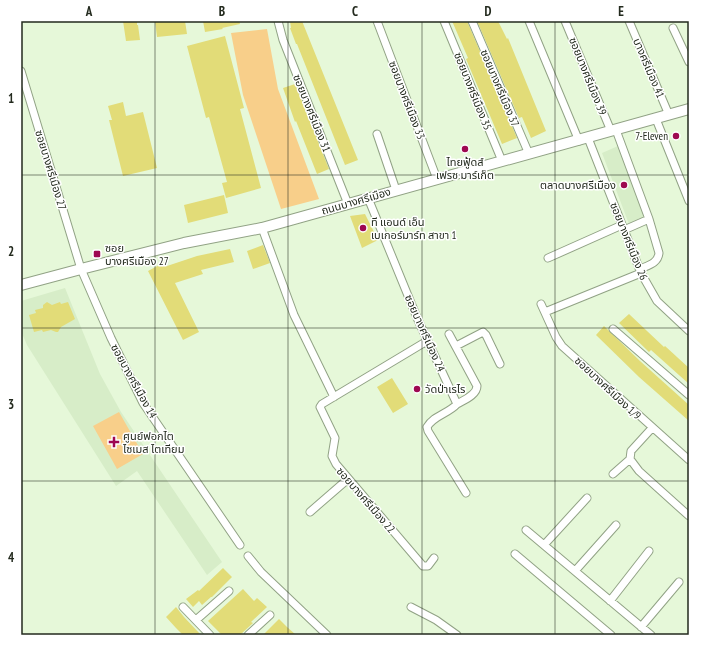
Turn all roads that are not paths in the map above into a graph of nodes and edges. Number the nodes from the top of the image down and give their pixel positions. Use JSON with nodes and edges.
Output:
{"nodes":[{"id":1,"x":278,"y":21,"type":"edge"},
{"id":2,"x":377,"y":21,"type":"edge"},
{"id":3,"x":444,"y":21,"type":"edge"},
{"id":4,"x":472,"y":21,"type":"edge"},
{"id":5,"x":529,"y":21,"type":"edge"},
{"id":6,"x":565,"y":21,"type":"edge"},
{"id":7,"x":629,"y":21,"type":"edge"},
{"id":8,"x":673,"y":28,"type":"dead end"},
{"id":9,"x":689,"y":62,"type":"edge"},
{"id":10,"x":21,"y":71,"type":"edge"},
{"id":11,"x":689,"y":109,"type":"edge"},
{"id":12,"x":669,"y":115,"type":"junction"},
{"id":13,"x":656,"y":119,"type":"junction"},
{"id":14,"x":614,"y":131,"type":"junction"},
{"id":15,"x":377,"y":134,"type":"dead end"},
{"id":16,"x":583,"y":140,"type":"junction"},
{"id":17,"x":529,"y":154,"type":"junction"},
{"id":18,"x":502,"y":161,"type":"junction"},
{"id":19,"x":437,"y":179,"type":"junction"},
{"id":20,"x":396,"y":190,"type":"junction"},
{"id":21,"x":368,"y":198,"type":"junction"},
{"id":22,"x":689,"y":201,"type":"edge"},
{"id":23,"x":348,"y":204,"type":"junction"},
{"id":24,"x":649,"y":219,"type":"junction"},
{"id":25,"x":262,"y":228,"type":"junction"},
{"id":26,"x":623,"y":228,"type":"junction"},
{"id":27,"x":548,"y":258,"type":"dead end"},
{"id":28,"x":80,"y":269,"type":"junction"},
{"id":29,"x":640,"y":271,"type":"junction"},
{"id":30,"x":21,"y":285,"type":"edge"},
{"id":31,"x":541,"y":304,"type":"dead end"},
{"id":32,"x":545,"y":312,"type":"junction"},
{"id":33,"x":613,"y":329,"type":"dead end"},
{"id":34,"x":689,"y":331,"type":"edge"},
{"id":35,"x":449,"y":334,"type":"dead end"},
{"id":36,"x":428,"y":341,"type":"junction"},
{"id":37,"x":456,"y":346,"type":"junction"},
{"id":38,"x":500,"y":364,"type":"dead end"},
{"id":39,"x":689,"y":395,"type":"edge"},
{"id":40,"x":334,"y":397,"type":"junction"},
{"id":41,"x":457,"y":404,"type":"junction"},
{"id":42,"x":652,"y":428,"type":"junction"},
{"id":43,"x":630,"y":459,"type":"junction"},
{"id":44,"x":689,"y":460,"type":"edge"},
{"id":45,"x":613,"y":474,"type":"dead end"},
{"id":46,"x":348,"y":478,"type":"junction"},
{"id":47,"x":466,"y":493,"type":"dead end"},
{"id":48,"x":587,"y":498,"type":"dead end"},
{"id":49,"x":310,"y":512,"type":"dead end"},
{"id":50,"x":689,"y":516,"type":"edge"},
{"id":51,"x":616,"y":525,"type":"dead end"},
{"id":52,"x":526,"y":530,"type":"dead end"},
{"id":53,"x":240,"y":545,"type":"dead end"},
{"id":54,"x":544,"y":545,"type":"junction"},
{"id":55,"x":650,"y":551,"type":"dead end"},
{"id":56,"x":516,"y":554,"type":"dead end"},
{"id":57,"x":248,"y":556,"type":"dead end"},
{"id":58,"x":434,"y":558,"type":"dead end"},
{"id":59,"x":575,"y":572,"type":"junction"},
{"id":60,"x":679,"y":582,"type":"dead end"},
{"id":61,"x":229,"y":591,"type":"dead end"},
{"id":62,"x":610,"y":601,"type":"junction"},
{"id":63,"x":183,"y":607,"type":"dead end"},
{"id":64,"x":412,"y":607,"type":"dead end"},
{"id":65,"x":270,"y":615,"type":"dead end"},
{"id":66,"x":196,"y":620,"type":"junction"},
{"id":67,"x":641,"y":627,"type":"junction"},
{"id":68,"x":210,"y":635,"type":"edge"},
{"id":69,"x":248,"y":635,"type":"edge"},
{"id":70,"x":327,"y":635,"type":"edge"},
{"id":71,"x":457,"y":635,"type":"edge"},
{"id":72,"x":611,"y":635,"type":"edge"},
{"id":73,"x":651,"y":635,"type":"edge"}],
"edges":[{"from":1,"to":23,"type":"street","name":"ซอยบางศรีเมือง 31"},
{"from":2,"to":19,"type":"street","name":"ซอยบางศรีเมือง 33"},
{"from":3,"to":18,"type":"street","name":"ซอยบางศรีเมือง 35"},
{"from":4,"to":17,"type":"street","name":"ซอยบางศรีเมือง 37"},
{"from":5,"to":16,"type":"street","name":"ซอยบางศรีเมือง 26"},
{"from":6,"to":14,"type":"street","name":"ซอยบางศรีเมือง 39"},
{"from":7,"to":12,"type":"street","name":"บางศรีเมือง 41"},
{"from":8,"to":9,"type":"street"},
{"from":10,"to":28,"type":"street","name":"ซอยบางศรีเมือง 27"},
{"from":11,"to":12,"type":"street","name":"ถนนบางศรีเมือง"},
{"from":12,"to":13,"type":"street","name":"ถนนบางศรีเมือง"},
{"from":13,"to":14,"type":"street","name":"ถนนบางศรีเมือง"},
{"from":13,"to":22,"type":"street"},
{"from":14,"to":16,"type":"street","name":"ถนนบางศรีเมือง"},
{"from":14,"to":24,"type":"street","name":"ซอยบางศรีเมือง 39"},
{"from":15,"to":20,"type":"street"},
{"from":16,"to":17,"type":"street","name":"ถนนบางศรีเมือง"},
{"from":16,"to":26,"type":"street","name":"ซอยบางศรีเมือง 26"},
{"from":17,"to":18,"type":"street","name":"ถนนบางศรีเมือง"},
{"from":18,"to":19,"type":"street","name":"ถนนบางศรีเมือง"},
{"from":19,"to":20,"type":"street","name":"ถนนบางศรีเมือง"},
{"from":20,"to":21,"type":"street","name":"ถนนบางศรีเมือง"},
{"from":21,"to":23,"type":"street","name":"ถนนบางศรีเมือง"},
{"from":21,"to":36,"type":"street","name":"ซอยบางศรีเมือง 24"},
{"from":23,"to":25,"type":"street","name":"ถนนบางศรีเมือง"},
{"from":24,"to":26,"type":"street"},
{"from":24,"to":29,"type":"street","name":"ซอยบางศรีเมือง 39"},
{"from":25,"to":28,"type":"street","name":"ถนนบางศรีเมือง"},
{"from":25,"to":40,"type":"street"},
{"from":26,"to":27,"type":"street"},
{"from":26,"to":29,"type":"street","name":"ซอยบางศรีเมือง 26"},
{"from":28,"to":30,"type":"street","name":"ถนนบางศรีเมือง"},
{"from":28,"to":53,"type":"street","name":"ซอยบางศรีเมือง 14"},
{"from":29,"to":32,"type":"street"},
{"from":29,"to":34,"type":"street","name":"ซอยบางศรีเมือง 26"},
{"from":31,"to":32,"type":"street","name":"ซอยบางศรีเมือง 1/9"},
{"from":32,"to":42,"type":"street","name":"ซอยบางศรีเมือง 1/9"},
{"from":33,"to":39,"type":"street"},
{"from":35,"to":37,"type":"street"},
{"from":36,"to":40,"type":"street","name":"ซอยบางศรีเมือง 22"},
{"from":36,"to":41,"type":"street","name":"ซอยบางศรีเมือง 24"},
{"from":37,"to":38,"type":"street"},
{"from":37,"to":41,"type":"street"},
{"from":40,"to":46,"type":"street","name":"ซอยบางศรีเมือง 22"},
{"from":41,"to":47,"type":"street"},
{"from":42,"to":43,"type":"street"},
{"from":42,"to":44,"type":"street","name":"ซอยบางศรีเมือง 1/9"},
{"from":43,"to":45,"type":"street"},
{"from":43,"to":50,"type":"street"},
{"from":46,"to":49,"type":"street"},
{"from":46,"to":58,"type":"street","name":"ซอยบางศรีเมือง 22"},
{"from":48,"to":54,"type":"street"},
{"from":51,"to":59,"type":"street"},
{"from":52,"to":54,"type":"street"},
{"from":54,"to":59,"type":"street"},
{"from":55,"to":62,"type":"street"},
{"from":56,"to":72,"type":"street"},
{"from":57,"to":70,"type":"street"},
{"from":59,"to":62,"type":"street"},
{"from":60,"to":67,"type":"street"},
{"from":61,"to":66,"type":"street"},
{"from":62,"to":67,"type":"street"},
{"from":63,"to":66,"type":"street"},
{"from":64,"to":71,"type":"street"},
{"from":65,"to":69,"type":"street"},
{"from":66,"to":68,"type":"street"},
{"from":67,"to":73,"type":"street"}]}
